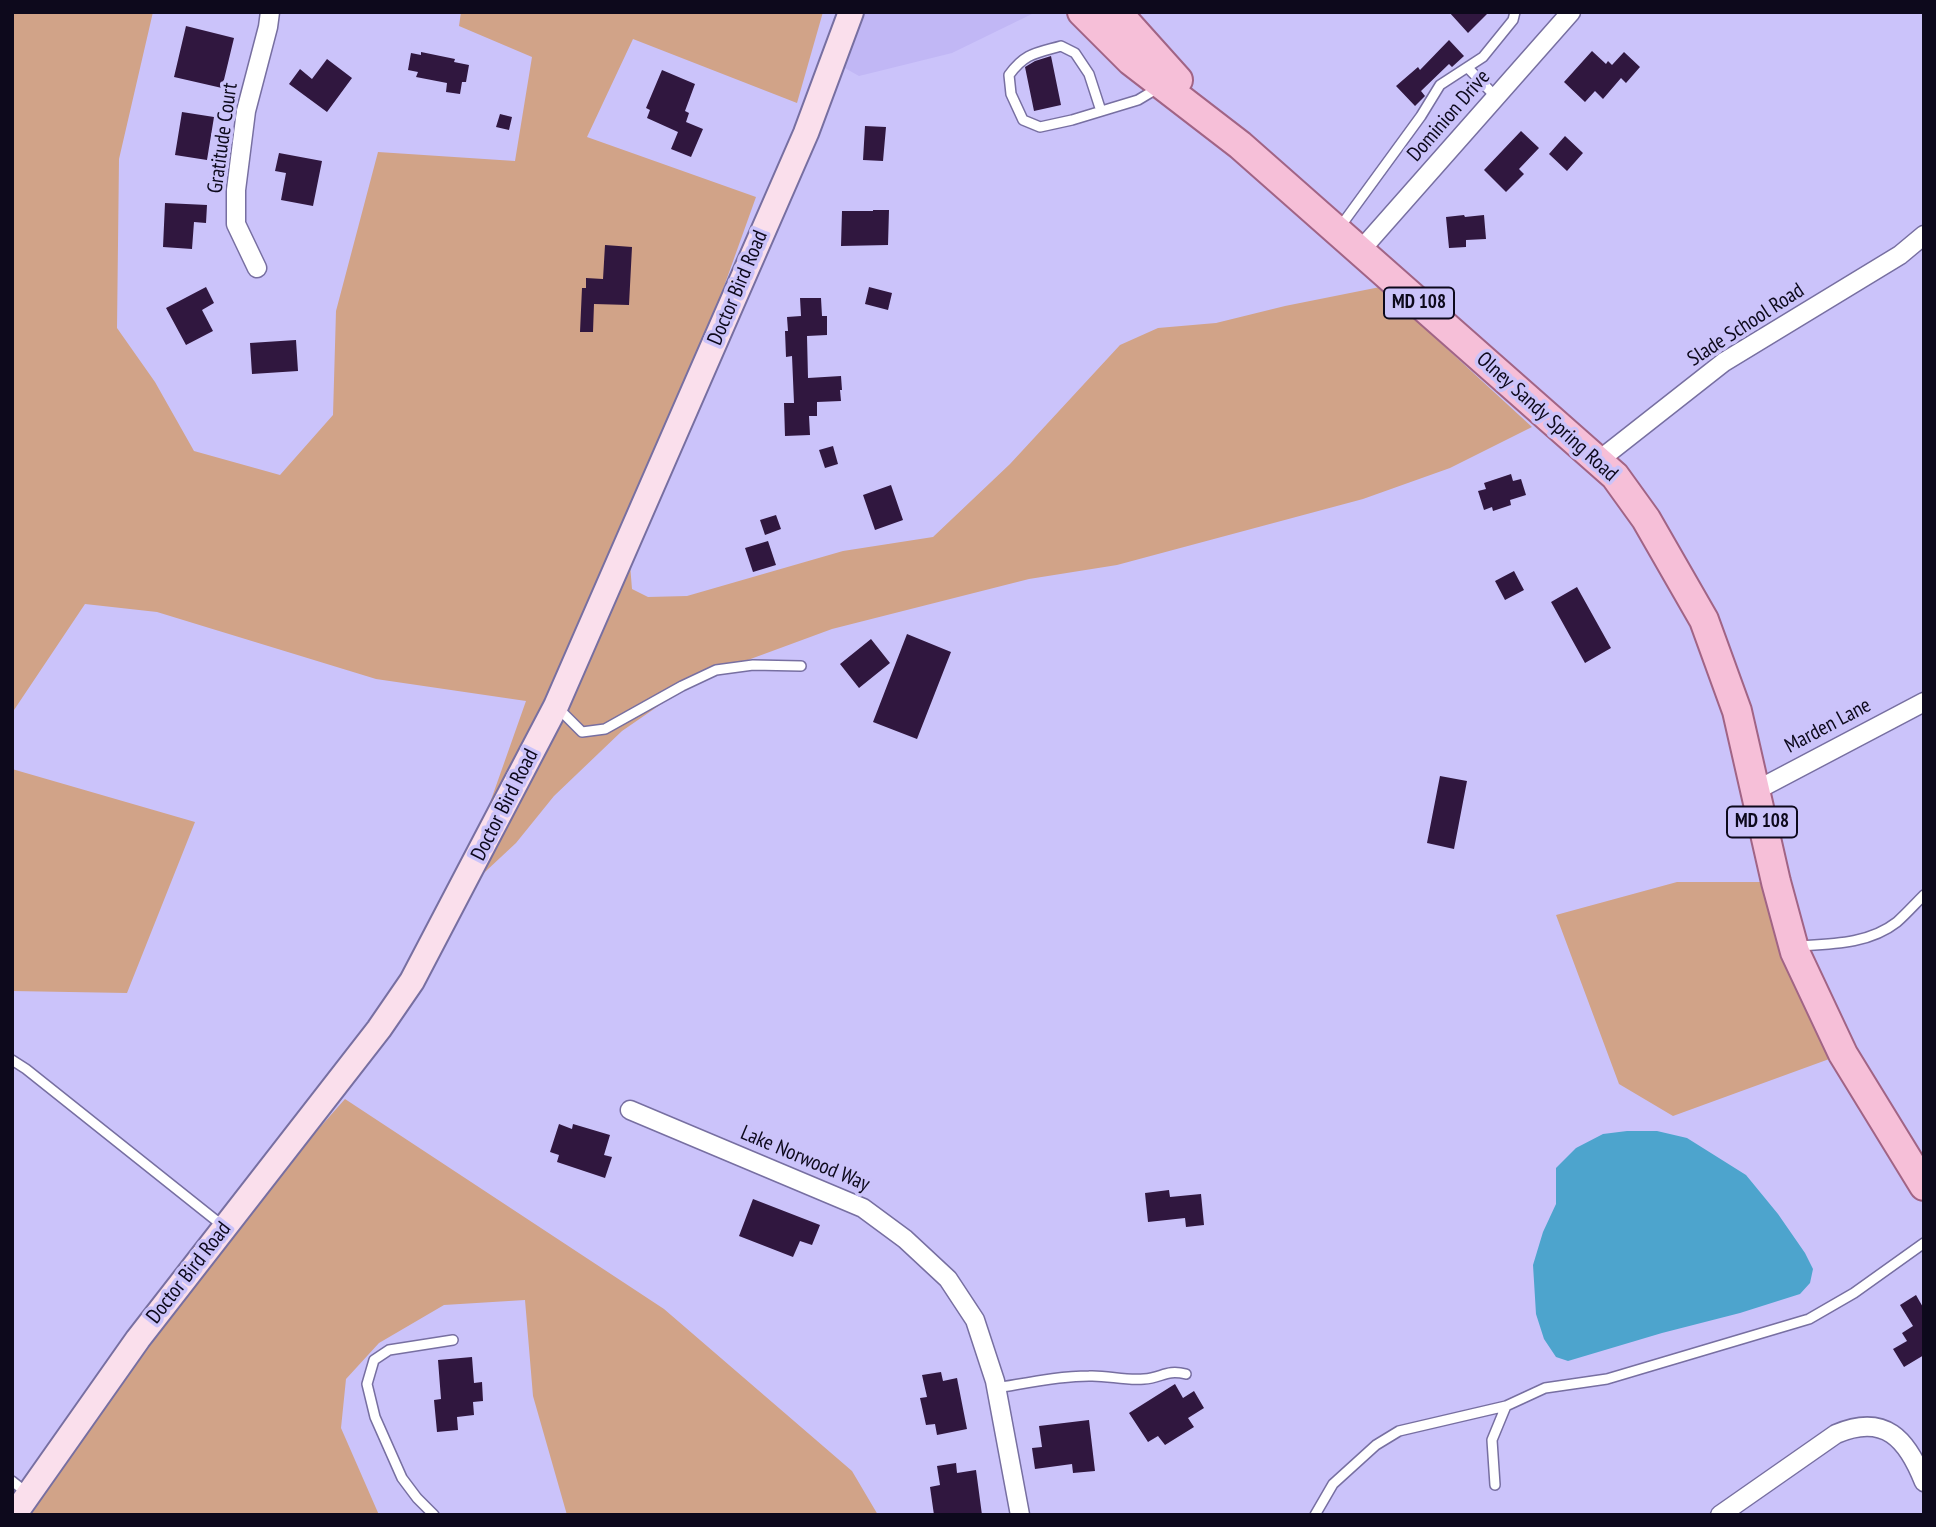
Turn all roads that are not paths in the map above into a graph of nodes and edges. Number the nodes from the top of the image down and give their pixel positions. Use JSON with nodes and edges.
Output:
{"nodes":[{"id":1,"x":270,"y":12,"type":"edge"},
{"id":2,"x":851,"y":12,"type":"edge"},
{"id":3,"x":1082,"y":12,"type":"edge"},
{"id":4,"x":1515,"y":12,"type":"edge"},
{"id":5,"x":1571,"y":12,"type":"edge"},
{"id":6,"x":1119,"y":13,"type":"edge"},
{"id":7,"x":1468,"y":68,"type":"junction"},
{"id":8,"x":1163,"y":86,"type":"junction"},
{"id":9,"x":1496,"y":97,"type":"junction"},
{"id":10,"x":1101,"y":111,"type":"junction"},
{"id":11,"x":1240,"y":145,"type":"junction"},
{"id":12,"x":1337,"y":231,"type":"junction"},
{"id":13,"x":1924,"y":234,"type":"edge"},
{"id":14,"x":1360,"y":251,"type":"junction"},
{"id":15,"x":257,"y":268,"type":"dead end"},
{"id":16,"x":1598,"y":461,"type":"junction"},
{"id":17,"x":801,"y":666,"type":"dead end"},
{"id":18,"x":1924,"y":702,"type":"edge"},
{"id":19,"x":556,"y":706,"type":"junction"},
{"id":20,"x":1755,"y":791,"type":"junction"},
{"id":21,"x":1924,"y":895,"type":"edge"},
{"id":22,"x":1793,"y":946,"type":"junction"},
{"id":23,"x":12,"y":1060,"type":"edge"},
{"id":24,"x":630,"y":1110,"type":"dead end"},
{"id":25,"x":1924,"y":1186,"type":"edge"},
{"id":26,"x":225,"y":1227,"type":"junction"},
{"id":27,"x":1924,"y":1243,"type":"edge"},
{"id":28,"x":453,"y":1340,"type":"dead end"},
{"id":29,"x":1186,"y":1374,"type":"dead end"},
{"id":30,"x":996,"y":1388,"type":"junction"},
{"id":31,"x":1506,"y":1406,"type":"junction"},
{"id":32,"x":1924,"y":1482,"type":"edge"},
{"id":33,"x":1495,"y":1485,"type":"dead end"},
{"id":34,"x":20,"y":1488,"type":"edge"},
{"id":35,"x":14,"y":1515,"type":"edge"},
{"id":36,"x":434,"y":1515,"type":"edge"},
{"id":37,"x":1020,"y":1515,"type":"edge"},
{"id":38,"x":1315,"y":1515,"type":"edge"},
{"id":39,"x":1720,"y":1515,"type":"edge"}],
"edges":[{"from":1,"to":15,"type":"street","name":"Gratitude Court"},
{"from":2,"to":19,"type":"main road","name":"Doctor Bird Road"},
{"from":3,"to":8,"type":"main road","name":"Olney Sandy Spring Road","number":"MD 108"},
{"from":4,"to":7,"type":"lane"},
{"from":5,"to":9,"type":"street","name":"Dominion Drive"},
{"from":6,"to":11,"type":"main road","name":"Olney Sandy Spring Road","number":"MD 108"},
{"from":7,"to":9,"type":"lane"},
{"from":7,"to":12,"type":"lane"},
{"from":8,"to":10,"type":"lane"},
{"from":8,"to":11,"type":"main road","name":"Olney Sandy Spring Road","number":"MD 108"},
{"from":9,"to":14,"type":"street","name":"Dominion Drive"},
{"from":10,"to":10,"type":"lane"},
{"from":11,"to":12,"type":"main road","name":"Olney Sandy Spring Road","number":"MD 108"},
{"from":12,"to":14,"type":"main road","name":"Olney Sandy Spring Road","number":"MD 108"},
{"from":13,"to":16,"type":"street","name":"Slade School Road"},
{"from":14,"to":16,"type":"main road","name":"Olney Sandy Spring Road","number":"MD 108"},
{"from":16,"to":20,"type":"main road","name":"Olney Sandy Spring Road","number":"MD 108"},
{"from":17,"to":19,"type":"lane"},
{"from":18,"to":20,"type":"street","name":"Marden Lane"},
{"from":19,"to":26,"type":"main road","name":"Doctor Bird Road"},
{"from":20,"to":22,"type":"main road","name":"Olney Sandy Spring Road","number":"MD 108"},
{"from":21,"to":22,"type":"lane"},
{"from":22,"to":25,"type":"main road","name":"Olney Sandy Spring Road","number":"MD 108"},
{"from":23,"to":26,"type":"lane"},
{"from":24,"to":30,"type":"street","name":"Lake Norwood Way"},
{"from":26,"to":34,"type":"main road","name":"Doctor Bird Road"},
{"from":27,"to":31,"type":"lane"},
{"from":28,"to":36,"type":"lane"},
{"from":29,"to":30,"type":"lane"},
{"from":30,"to":37,"type":"street","name":"Lake Norwood Way"},
{"from":31,"to":33,"type":"lane"},
{"from":31,"to":38,"type":"lane"},
{"from":32,"to":39,"type":"street"},
{"from":34,"to":35,"type":"main road","name":"Doctor Bird Road"}]}
